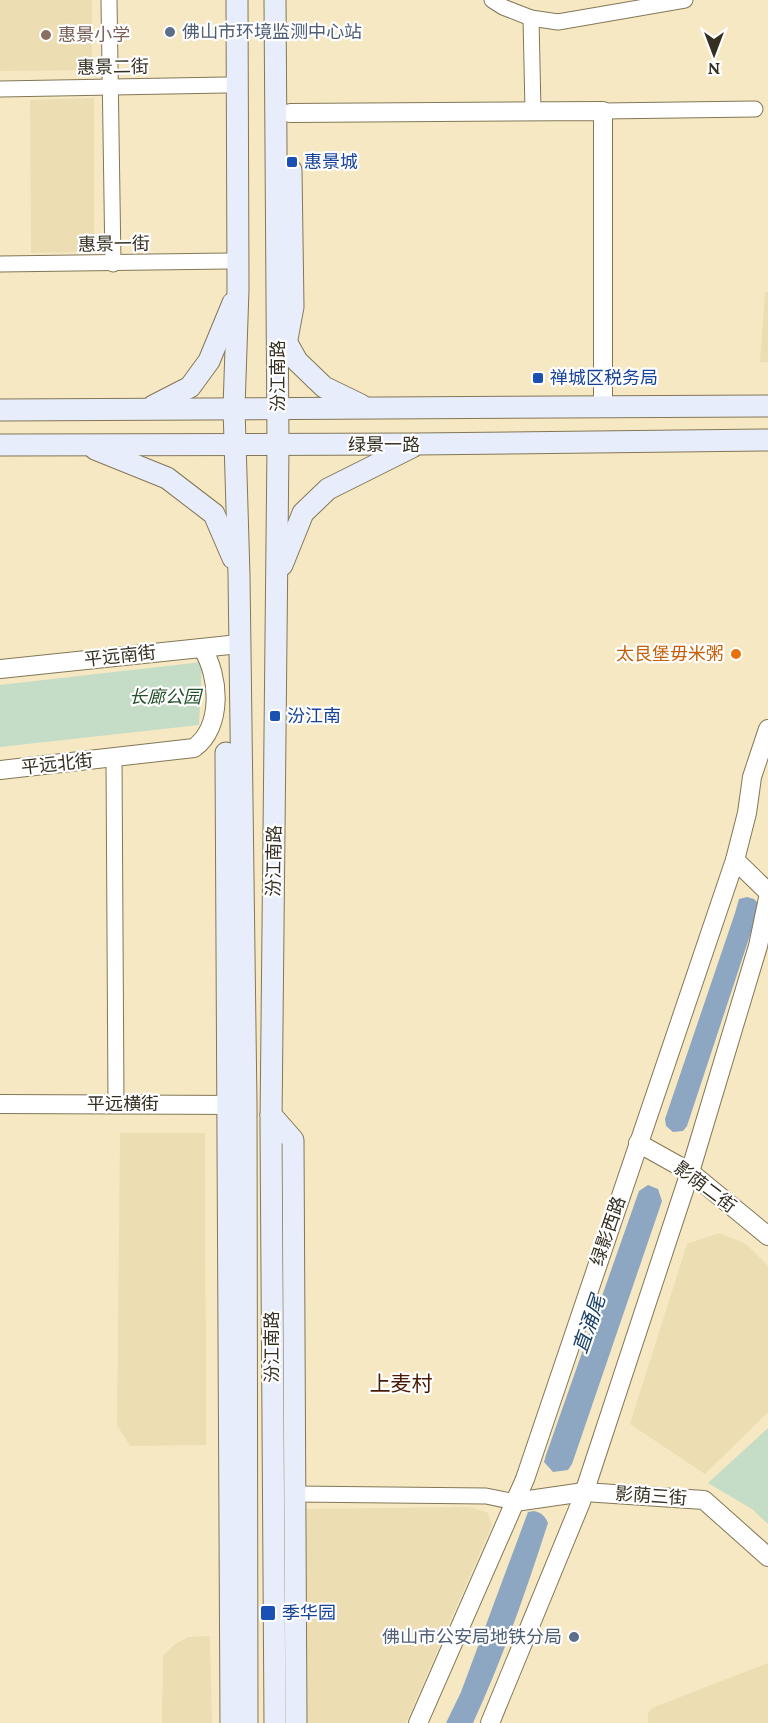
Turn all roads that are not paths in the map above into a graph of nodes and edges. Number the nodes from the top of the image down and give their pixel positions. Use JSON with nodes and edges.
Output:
{"nodes":[{"id":1,"x":109,"y":0,"type":"edge"},
{"id":2,"x":225,"y":0,"type":"edge"},
{"id":3,"x":237,"y":0,"type":"edge"},
{"id":4,"x":275,"y":0,"type":"edge"},
{"id":5,"x":289,"y":0,"type":"edge"},
{"id":6,"x":492,"y":0,"type":"edge"},
{"id":7,"x":685,"y":0,"type":"edge"},
{"id":8,"x":531,"y":18,"type":"junction"},
{"id":9,"x":226,"y":85,"type":"junction"},
{"id":10,"x":110,"y":87,"type":"junction"},
{"id":11,"x":0,"y":88,"type":"edge"},
{"id":12,"x":755,"y":109,"type":"dead end"},
{"id":13,"x":533,"y":111,"type":"junction"},
{"id":14,"x":603,"y":111,"type":"junction"},
{"id":15,"x":290,"y":113,"type":"junction"},
{"id":16,"x":228,"y":261,"type":"junction"},
{"id":17,"x":0,"y":264,"type":"edge"},
{"id":18,"x":113,"y":264,"type":"junction"},
{"id":19,"x":238,"y":289,"type":"junction"},
{"id":20,"x":228,"y":314,"type":"junction"},
{"id":21,"x":282,"y":335,"type":"junction"},
{"id":22,"x":603,"y":406,"type":"junction"},
{"id":23,"x":768,"y":406,"type":"edge"},
{"id":24,"x":234,"y":408,"type":"junction"},
{"id":25,"x":278,"y":408,"type":"junction"},
{"id":26,"x":367,"y":408,"type":"junction"},
{"id":27,"x":148,"y":409,"type":"junction"},
{"id":28,"x":0,"y":410,"type":"edge"},
{"id":29,"x":768,"y":440,"type":"edge"},
{"id":30,"x":417,"y":444,"type":"junction"},
{"id":31,"x":0,"y":445,"type":"edge"},
{"id":32,"x":83,"y":445,"type":"junction"},
{"id":33,"x":236,"y":445,"type":"junction"},
{"id":34,"x":278,"y":445,"type":"junction"},
{"id":35,"x":224,"y":535,"type":"junction"},
{"id":36,"x":239,"y":574,"type":"junction"},
{"id":37,"x":277,"y":577,"type":"junction"},
{"id":38,"x":232,"y":644,"type":"junction"},
{"id":39,"x":202,"y":648,"type":"junction"},
{"id":40,"x":0,"y":669,"type":"edge"},
{"id":41,"x":768,"y":729,"type":"edge"},
{"id":42,"x":226,"y":745,"type":"junction"},
{"id":43,"x":194,"y":748,"type":"junction"},
{"id":44,"x":114,"y":758,"type":"junction"},
{"id":45,"x":0,"y":770,"type":"edge"},
{"id":46,"x":760,"y":780,"type":"edge"},
{"id":47,"x":735,"y":860,"type":"junction"},
{"id":48,"x":768,"y":892,"type":"edge"},
{"id":49,"x":768,"y":898,"type":"edge"},
{"id":50,"x":0,"y":1104,"type":"edge"},
{"id":51,"x":116,"y":1104,"type":"junction"},
{"id":52,"x":237,"y":1105,"type":"junction"},
{"id":53,"x":271,"y":1115,"type":"junction"},
{"id":54,"x":638,"y":1143,"type":"junction"},
{"id":55,"x":690,"y":1172,"type":"junction"},
{"id":56,"x":272,"y":1185,"type":"junction"},
{"id":57,"x":293,"y":1185,"type":"junction"},
{"id":58,"x":768,"y":1236,"type":"edge"},
{"id":59,"x":584,"y":1492,"type":"junction"},
{"id":60,"x":238,"y":1494,"type":"junction"},
{"id":61,"x":273,"y":1494,"type":"junction"},
{"id":62,"x":295,"y":1494,"type":"junction"},
{"id":63,"x":515,"y":1502,"type":"junction"},
{"id":64,"x":768,"y":1557,"type":"edge"},
{"id":65,"x":231,"y":1723,"type":"edge"},
{"id":66,"x":247,"y":1723,"type":"edge"},
{"id":67,"x":275,"y":1723,"type":"edge"},
{"id":68,"x":296,"y":1723,"type":"edge"},
{"id":69,"x":418,"y":1723,"type":"edge"},
{"id":70,"x":490,"y":1723,"type":"edge"}],
"edges":[{"from":1,"to":10,"type":"street"},
{"from":2,"to":9,"type":"main road"},
{"from":3,"to":19,"type":"main road"},
{"from":4,"to":21,"type":"main road","name":"汾江南路"},
{"from":5,"to":15,"type":"main road"},
{"from":6,"to":8,"type":"street"},
{"from":7,"to":8,"type":"street"},
{"from":8,"to":13,"type":"street"},
{"from":9,"to":10,"type":"street","name":"惠景二街"},
{"from":9,"to":16,"type":"main road"},
{"from":10,"to":11,"type":"street","name":"惠景二街"},
{"from":10,"to":18,"type":"street"},
{"from":12,"to":14,"type":"street"},
{"from":13,"to":14,"type":"street"},
{"from":13,"to":15,"type":"street"},
{"from":14,"to":22,"type":"street"},
{"from":15,"to":21,"type":"main road"},
{"from":16,"to":18,"type":"street","name":"惠景一街"},
{"from":16,"to":20,"type":"main road"},
{"from":17,"to":18,"type":"street","name":"惠景一街"},
{"from":19,"to":20,"type":"main road"},
{"from":19,"to":24,"type":"main road","name":"汾江南路"},
{"from":20,"to":27,"type":"main road"},
{"from":21,"to":25,"type":"main road","name":"汾江南路"},
{"from":21,"to":26,"type":"main road"},
{"from":22,"to":23,"type":"main road","name":"绿景一路"},
{"from":22,"to":26,"type":"main road","name":"绿景一路"},
{"from":24,"to":25,"type":"main road","name":"绿景一路"},
{"from":24,"to":27,"type":"main road","name":"绿景一路"},
{"from":24,"to":33,"type":"main road","name":"汾江南路"},
{"from":25,"to":26,"type":"main road","name":"绿景一路"},
{"from":25,"to":34,"type":"main road","name":"汾江南路"},
{"from":27,"to":28,"type":"main road","name":"绿景一路"},
{"from":29,"to":30,"type":"main road","name":"绿景一路"},
{"from":30,"to":34,"type":"main road","name":"绿景一路"},
{"from":30,"to":37,"type":"main road"},
{"from":31,"to":32,"type":"main road","name":"绿景一路"},
{"from":32,"to":33,"type":"main road","name":"绿景一路"},
{"from":32,"to":35,"type":"main road"},
{"from":33,"to":34,"type":"main road","name":"绿景一路"},
{"from":33,"to":36,"type":"main road","name":"汾江南路"},
{"from":34,"to":37,"type":"main road","name":"汾江南路"},
{"from":35,"to":36,"type":"main road"},
{"from":35,"to":38,"type":"main road"},
{"from":36,"to":38,"type":"main road","name":"汾江南路"},
{"from":37,"to":53,"type":"main road","name":"汾江南路"},
{"from":38,"to":39,"type":"street","name":"平远南街"},
{"from":38,"to":42,"type":"main road"},
{"from":38,"to":52,"type":"main road","name":"汾江南路"},
{"from":39,"to":40,"type":"street","name":"平远南街"},
{"from":39,"to":43,"type":"street"},
{"from":41,"to":46,"type":"street","name":"绿影西路"},
{"from":42,"to":43,"type":"street","name":"平远北街"},
{"from":42,"to":52,"type":"main road"},
{"from":43,"to":44,"type":"street","name":"平远北街"},
{"from":44,"to":45,"type":"street","name":"平远北街"},
{"from":44,"to":51,"type":"street"},
{"from":46,"to":47,"type":"street","name":"绿影西路"},
{"from":47,"to":48,"type":"street"},
{"from":47,"to":54,"type":"street","name":"绿影西路"},
{"from":49,"to":55,"type":"street"},
{"from":50,"to":51,"type":"street","name":"平远横街"},
{"from":51,"to":52,"type":"street","name":"平远横街"},
{"from":52,"to":60,"type":"main road","name":"汾江南路"},
{"from":53,"to":56,"type":"main road","name":"汾江南路"},
{"from":53,"to":57,"type":"main road"},
{"from":54,"to":55,"type":"street","name":"影荫二街"},
{"from":54,"to":63,"type":"street","name":"绿影西路"},
{"from":55,"to":58,"type":"street","name":"影荫二街"},
{"from":55,"to":59,"type":"street"},
{"from":56,"to":57,"type":"main road"},
{"from":56,"to":61,"type":"main road","name":"汾江南路"},
{"from":57,"to":62,"type":"main road"},
{"from":59,"to":63,"type":"street","name":"影荫三街"},
{"from":59,"to":64,"type":"street","name":"影荫三街"},
{"from":59,"to":70,"type":"street"},
{"from":60,"to":65,"type":"main road"},
{"from":60,"to":66,"type":"main road","name":"汾江南路"},
{"from":61,"to":62,"type":"main road"},
{"from":61,"to":67,"type":"main road","name":"汾江南路"},
{"from":62,"to":63,"type":"street"},
{"from":62,"to":68,"type":"main road"},
{"from":63,"to":69,"type":"street","name":"绿影西路"}]}
